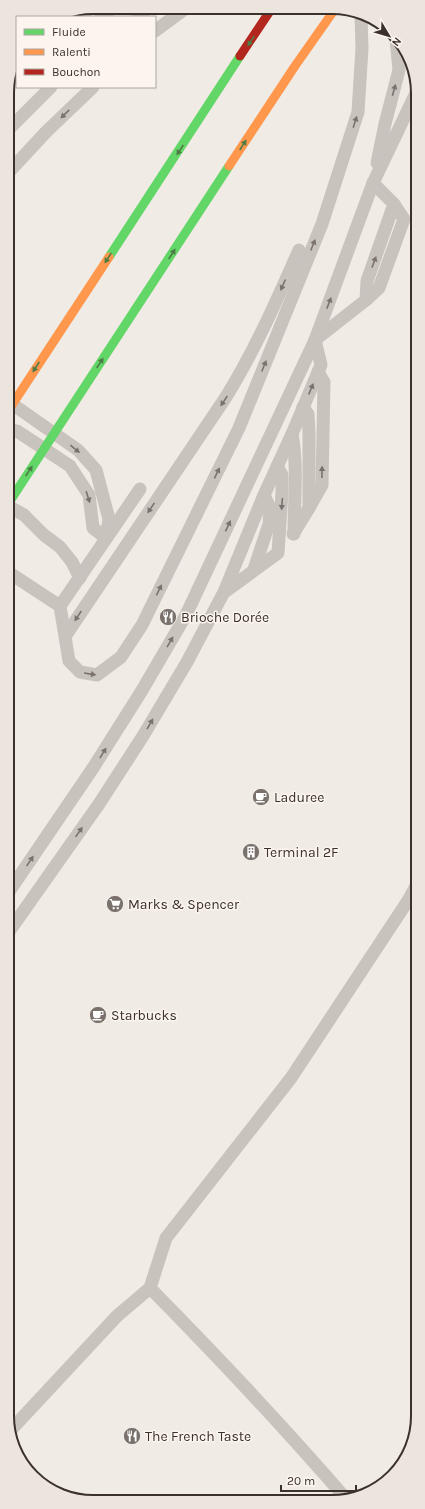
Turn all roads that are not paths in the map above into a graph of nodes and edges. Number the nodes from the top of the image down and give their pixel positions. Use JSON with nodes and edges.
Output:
{"nodes":[{"id":1,"x":178,"y":14,"type":"edge"},
{"id":2,"x":268,"y":14,"type":"edge"},
{"id":3,"x":331,"y":14,"type":"edge"},
{"id":4,"x":361,"y":20,"type":"edge"},
{"id":5,"x":156,"y":30,"type":"edge"},
{"id":6,"x":397,"y":48,"type":"edge"},
{"id":7,"x":50,"y":88,"type":"edge"},
{"id":8,"x":92,"y":88,"type":"edge"},
{"id":9,"x":411,"y":103,"type":"edge"},
{"id":10,"x":14,"y":124,"type":"edge"},
{"id":11,"x":14,"y":166,"type":"edge"},
{"id":12,"x":373,"y":183,"type":"junction"},
{"id":13,"x":299,"y":250,"type":"dead end"},
{"id":14,"x":315,"y":340,"type":"junction"},
{"id":15,"x":318,"y":372,"type":"junction"},
{"id":16,"x":14,"y":402,"type":"edge"},
{"id":17,"x":14,"y":406,"type":"edge"},
{"id":18,"x":303,"y":407,"type":"junction"},
{"id":19,"x":14,"y":430,"type":"edge"},
{"id":20,"x":292,"y":434,"type":"junction"},
{"id":21,"x":277,"y":466,"type":"junction"},
{"id":22,"x":140,"y":489,"type":"dead end"},
{"id":23,"x":264,"y":495,"type":"junction"},
{"id":24,"x":14,"y":496,"type":"edge"},
{"id":25,"x":309,"y":508,"type":"junction"},
{"id":26,"x":14,"y":509,"type":"edge"},
{"id":27,"x":294,"y":534,"type":"junction"},
{"id":28,"x":106,"y":538,"type":"junction"},
{"id":29,"x":278,"y":553,"type":"junction"},
{"id":30,"x":254,"y":569,"type":"junction"},
{"id":31,"x":14,"y":576,"type":"edge"},
{"id":32,"x":80,"y":578,"type":"junction"},
{"id":33,"x":224,"y":592,"type":"junction"},
{"id":34,"x":60,"y":606,"type":"junction"},
{"id":35,"x":66,"y":635,"type":"junction"},
{"id":36,"x":14,"y":884,"type":"edge"},
{"id":37,"x":411,"y":895,"type":"edge"},
{"id":38,"x":14,"y":924,"type":"edge"},
{"id":39,"x":150,"y":1288,"type":"junction"},
{"id":40,"x":15,"y":1426,"type":"edge"},
{"id":41,"x":341,"y":1494,"type":"edge"}],
"edges":[{"from":1,"to":5,"type":"lane"},
{"from":2,"to":16,"type":"main road","one_way":true,"bridge":true},
{"from":24,"to":3,"type":"main road","one_way":true,"bridge":true},
{"from":35,"to":4,"type":"lane","one_way":true},
{"from":12,"to":6,"type":"lane","one_way":true},
{"from":7,"to":10,"type":"lane"},
{"from":8,"to":11,"type":"lane","one_way":true},
{"from":9,"to":12,"type":"lane"},
{"from":14,"to":12,"type":"lane","one_way":true},
{"from":14,"to":12,"type":"lane","one_way":true},
{"from":13,"to":35,"type":"lane","one_way":true},
{"from":14,"to":15,"type":"lane"},
{"from":36,"to":14,"type":"lane","one_way":true},
{"from":18,"to":15,"type":"lane","one_way":true},
{"from":25,"to":15,"type":"lane","one_way":true},
{"from":17,"to":28,"type":"lane","one_way":true},
{"from":18,"to":20,"type":"lane"},
{"from":18,"to":25,"type":"lane"},
{"from":19,"to":28,"type":"lane","one_way":true},
{"from":20,"to":21,"type":"lane"},
{"from":20,"to":27,"type":"lane"},
{"from":21,"to":23,"type":"lane"},
{"from":21,"to":29,"type":"lane","one_way":true},
{"from":22,"to":28,"type":"lane"},
{"from":23,"to":30,"type":"lane"},
{"from":23,"to":33,"type":"lane"},
{"from":25,"to":27,"type":"lane"},
{"from":26,"to":32,"type":"lane"},
{"from":27,"to":29,"type":"lane"},
{"from":28,"to":32,"type":"lane"},
{"from":29,"to":30,"type":"lane"},
{"from":30,"to":33,"type":"lane"},
{"from":31,"to":34,"type":"lane"},
{"from":32,"to":34,"type":"lane"},
{"from":38,"to":33,"type":"lane","one_way":true},
{"from":34,"to":35,"type":"lane"},
{"from":37,"to":39,"type":"lane"},
{"from":39,"to":40,"type":"lane"},
{"from":39,"to":41,"type":"lane"}]}
